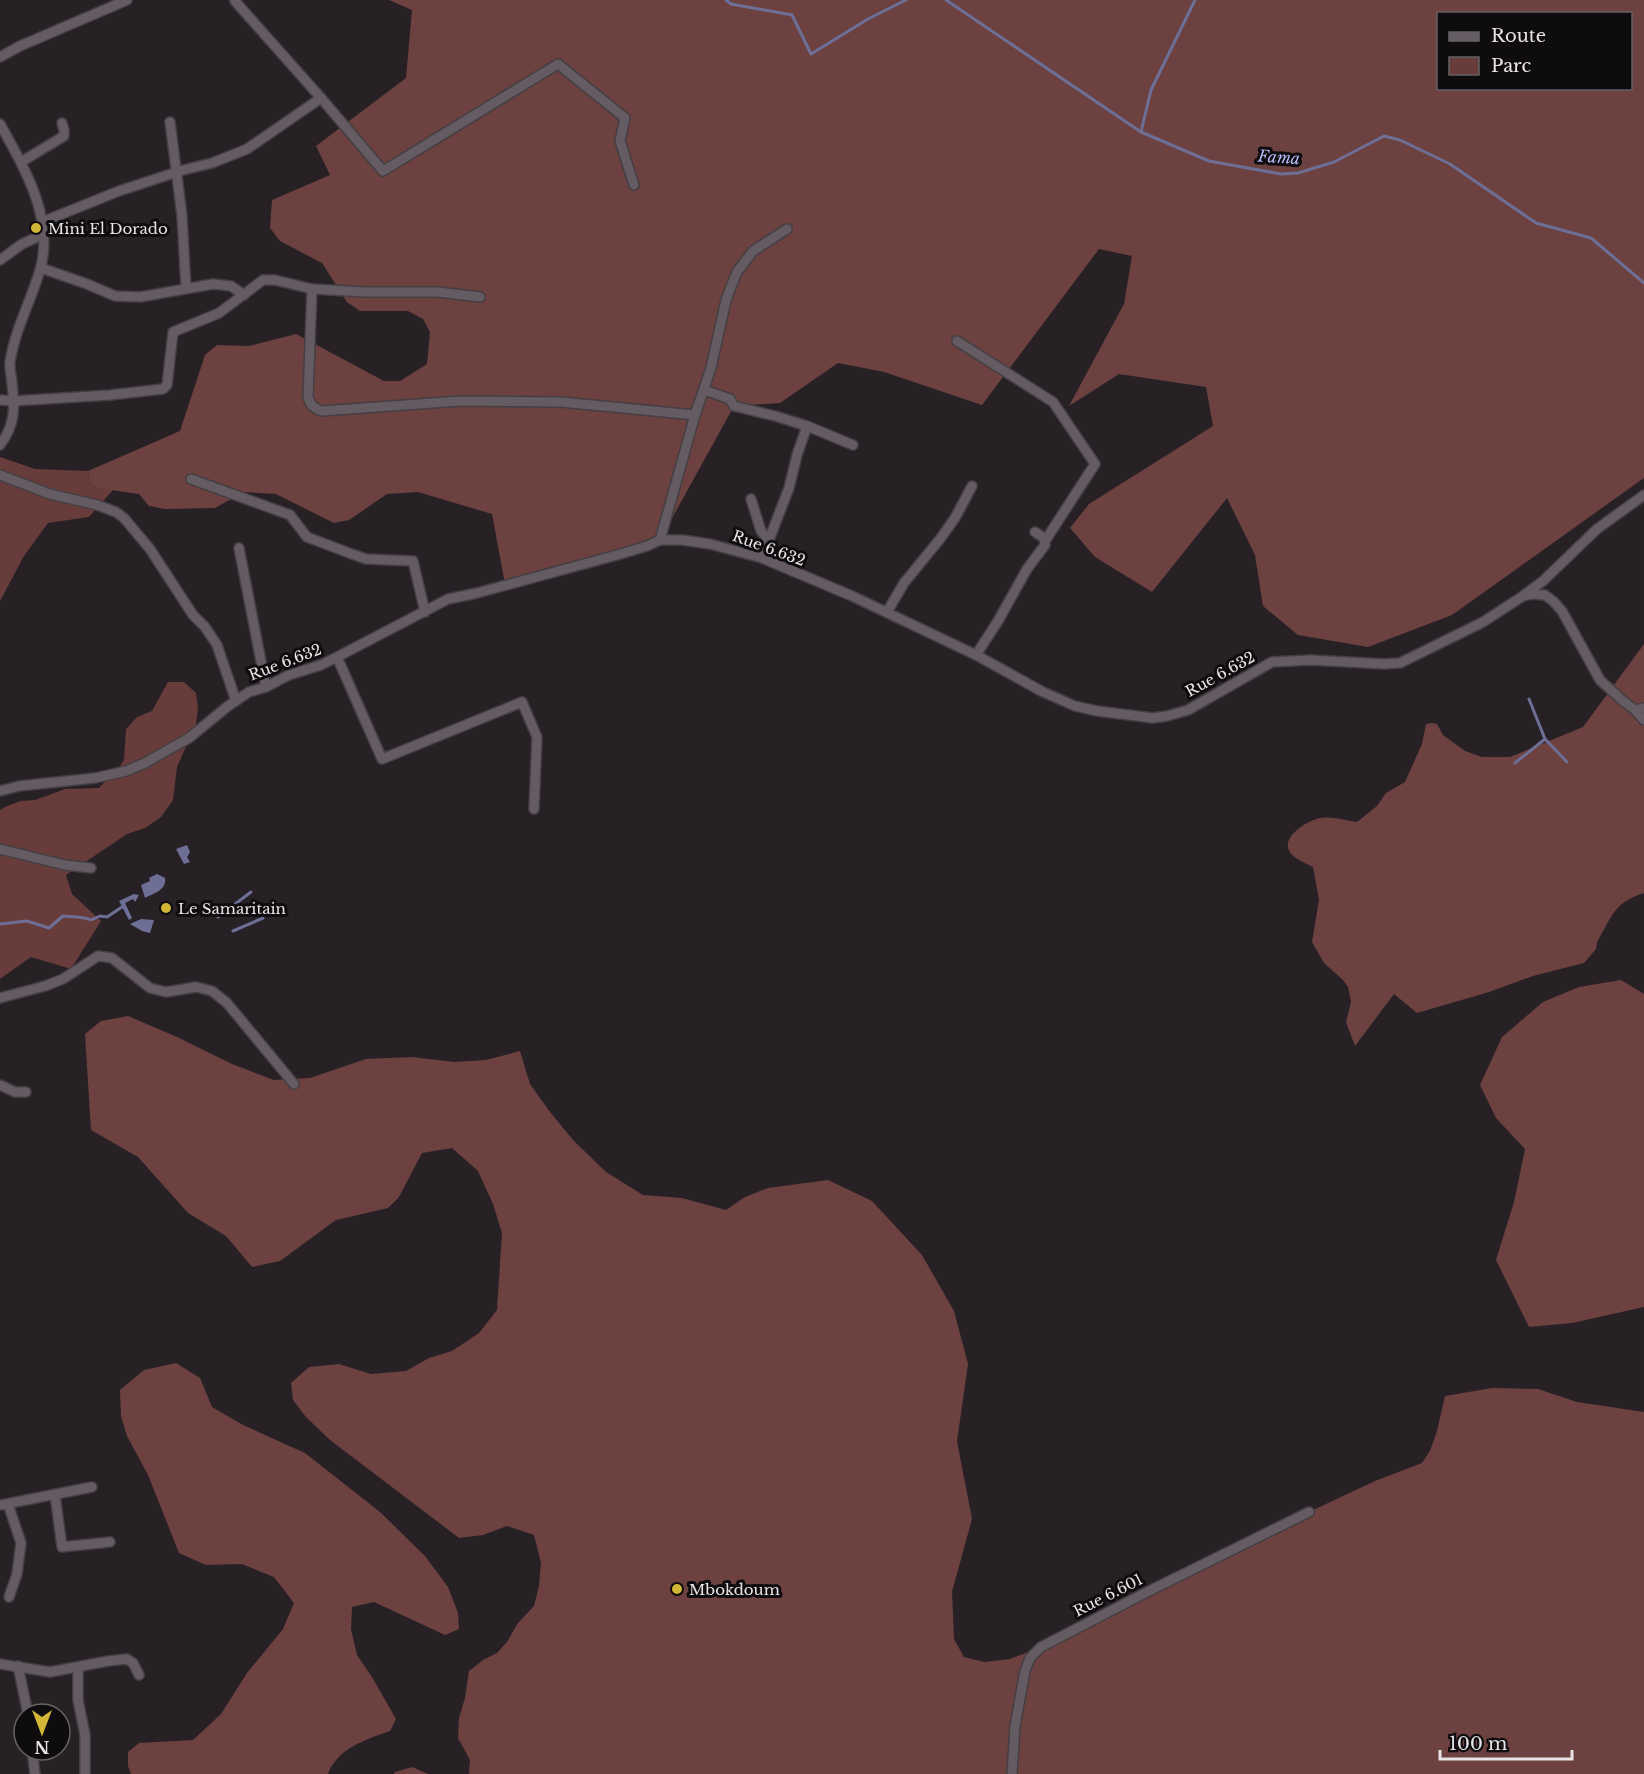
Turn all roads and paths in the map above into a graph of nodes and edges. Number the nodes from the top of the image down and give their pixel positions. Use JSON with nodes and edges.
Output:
{"nodes":[{"id":1,"x":127,"y":0,"type":"edge"},
{"id":2,"x":235,"y":1,"type":"edge"},
{"id":3,"x":0,"y":57,"type":"edge"},
{"id":4,"x":321,"y":98,"type":"junction"},
{"id":5,"x":170,"y":122,"type":"dead end"},
{"id":6,"x":62,"y":123,"type":"dead end"},
{"id":7,"x":0,"y":124,"type":"edge"},
{"id":8,"x":21,"y":162,"type":"junction"},
{"id":9,"x":176,"y":172,"type":"junction"},
{"id":10,"x":634,"y":185,"type":"dead end"},
{"id":11,"x":42,"y":222,"type":"junction"},
{"id":12,"x":788,"y":229,"type":"dead end"},
{"id":13,"x":44,"y":234,"type":"junction"},
{"id":14,"x":0,"y":260,"type":"edge"},
{"id":15,"x":41,"y":268,"type":"junction"},
{"id":16,"x":186,"y":288,"type":"junction"},
{"id":17,"x":312,"y":289,"type":"junction"},
{"id":18,"x":244,"y":295,"type":"junction"},
{"id":19,"x":480,"y":297,"type":"dead end"},
{"id":20,"x":957,"y":341,"type":"dead end"},
{"id":21,"x":704,"y":390,"type":"junction"},
{"id":22,"x":0,"y":400,"type":"edge"},
{"id":23,"x":13,"y":401,"type":"junction"},
{"id":24,"x":695,"y":415,"type":"junction"},
{"id":25,"x":807,"y":426,"type":"junction"},
{"id":26,"x":0,"y":445,"type":"edge"},
{"id":27,"x":853,"y":445,"type":"dead end"},
{"id":28,"x":0,"y":475,"type":"edge"},
{"id":29,"x":191,"y":479,"type":"dead end"},
{"id":30,"x":972,"y":486,"type":"dead end"},
{"id":31,"x":1644,"y":495,"type":"edge"},
{"id":32,"x":751,"y":499,"type":"dead end"},
{"id":33,"x":1035,"y":532,"type":"dead end"},
{"id":34,"x":660,"y":540,"type":"junction"},
{"id":35,"x":1046,"y":541,"type":"junction"},
{"id":36,"x":770,"y":542,"type":"junction"},
{"id":37,"x":239,"y":548,"type":"dead end"},
{"id":38,"x":762,"y":558,"type":"junction"},
{"id":39,"x":1523,"y":596,"type":"junction"},
{"id":40,"x":425,"y":612,"type":"junction"},
{"id":41,"x":887,"y":612,"type":"junction"},
{"id":42,"x":976,"y":656,"type":"junction"},
{"id":43,"x":337,"y":657,"type":"junction"},
{"id":44,"x":266,"y":687,"type":"junction"},
{"id":45,"x":236,"y":700,"type":"junction"},
{"id":46,"x":1640,"y":709,"type":"edge"},
{"id":47,"x":1644,"y":720,"type":"edge"},
{"id":48,"x":0,"y":791,"type":"edge"},
{"id":49,"x":534,"y":809,"type":"dead end"},
{"id":50,"x":0,"y":849,"type":"edge"},
{"id":51,"x":91,"y":868,"type":"dead end"},
{"id":52,"x":0,"y":998,"type":"edge"},
{"id":53,"x":294,"y":1083,"type":"dead end"},
{"id":54,"x":0,"y":1084,"type":"edge"},
{"id":55,"x":26,"y":1092,"type":"dead end"},
{"id":56,"x":92,"y":1487,"type":"dead end"},
{"id":57,"x":55,"y":1495,"type":"junction"},
{"id":58,"x":4,"y":1505,"type":"edge"},
{"id":59,"x":1309,"y":1512,"type":"dead end"},
{"id":60,"x":110,"y":1542,"type":"dead end"},
{"id":61,"x":9,"y":1597,"type":"dead end"},
{"id":62,"x":0,"y":1664,"type":"edge"},
{"id":63,"x":18,"y":1666,"type":"junction"},
{"id":64,"x":78,"y":1668,"type":"junction"},
{"id":65,"x":139,"y":1675,"type":"dead end"},
{"id":66,"x":25,"y":1702,"type":"edge"},
{"id":67,"x":85,"y":1774,"type":"edge"},
{"id":68,"x":1012,"y":1774,"type":"edge"}],
"edges":[{"from":1,"to":3,"type":"street"},
{"from":2,"to":4,"type":"street"},
{"from":4,"to":9,"type":"street"},
{"from":4,"to":10,"type":"street"},
{"from":5,"to":9,"type":"street"},
{"from":6,"to":8,"type":"street"},
{"from":7,"to":8,"type":"street"},
{"from":8,"to":11,"type":"street"},
{"from":9,"to":11,"type":"street"},
{"from":9,"to":16,"type":"street"},
{"from":11,"to":13,"type":"street"},
{"from":12,"to":21,"type":"street"},
{"from":13,"to":14,"type":"street"},
{"from":13,"to":15,"type":"street"},
{"from":15,"to":16,"type":"street"},
{"from":15,"to":23,"type":"street"},
{"from":16,"to":18,"type":"street"},
{"from":17,"to":18,"type":"street"},
{"from":17,"to":19,"type":"street"},
{"from":17,"to":24,"type":"street"},
{"from":18,"to":23,"type":"street"},
{"from":20,"to":35,"type":"street"},
{"from":21,"to":24,"type":"street"},
{"from":21,"to":25,"type":"street"},
{"from":22,"to":23,"type":"street"},
{"from":23,"to":26,"type":"street"},
{"from":24,"to":34,"type":"street"},
{"from":25,"to":27,"type":"street"},
{"from":25,"to":36,"type":"street"},
{"from":28,"to":45,"type":"street"},
{"from":29,"to":40,"type":"street"},
{"from":30,"to":41,"type":"street"},
{"from":31,"to":39,"type":"street","name":"Rue 6.632"},
{"from":32,"to":36,"type":"street"},
{"from":33,"to":35,"type":"street"},
{"from":34,"to":38,"type":"street","name":"Rue 6.632"},
{"from":34,"to":40,"type":"street","name":"Rue 6.632"},
{"from":35,"to":42,"type":"street"},
{"from":36,"to":38,"type":"street"},
{"from":37,"to":44,"type":"street"},
{"from":38,"to":41,"type":"street","name":"Rue 6.632"},
{"from":39,"to":42,"type":"street","name":"Rue 6.632"},
{"from":39,"to":46,"type":"street"},
{"from":40,"to":43,"type":"street","name":"Rue 6.632"},
{"from":41,"to":42,"type":"street","name":"Rue 6.632"},
{"from":43,"to":44,"type":"street","name":"Rue 6.632"},
{"from":43,"to":49,"type":"street"},
{"from":44,"to":45,"type":"street","name":"Rue 6.632"},
{"from":45,"to":48,"type":"street","name":"Rue 6.632"},
{"from":46,"to":47,"type":"street"},
{"from":50,"to":51,"type":"street"},
{"from":52,"to":53,"type":"street"},
{"from":54,"to":55,"type":"street"},
{"from":56,"to":57,"type":"street"},
{"from":57,"to":58,"type":"street"},
{"from":57,"to":60,"type":"street"},
{"from":58,"to":61,"type":"street"},
{"from":59,"to":68,"type":"street","name":"Rue 6.601"},
{"from":62,"to":63,"type":"street"},
{"from":63,"to":64,"type":"street"},
{"from":63,"to":66,"type":"street"},
{"from":64,"to":65,"type":"street"},
{"from":64,"to":67,"type":"street"}]}
